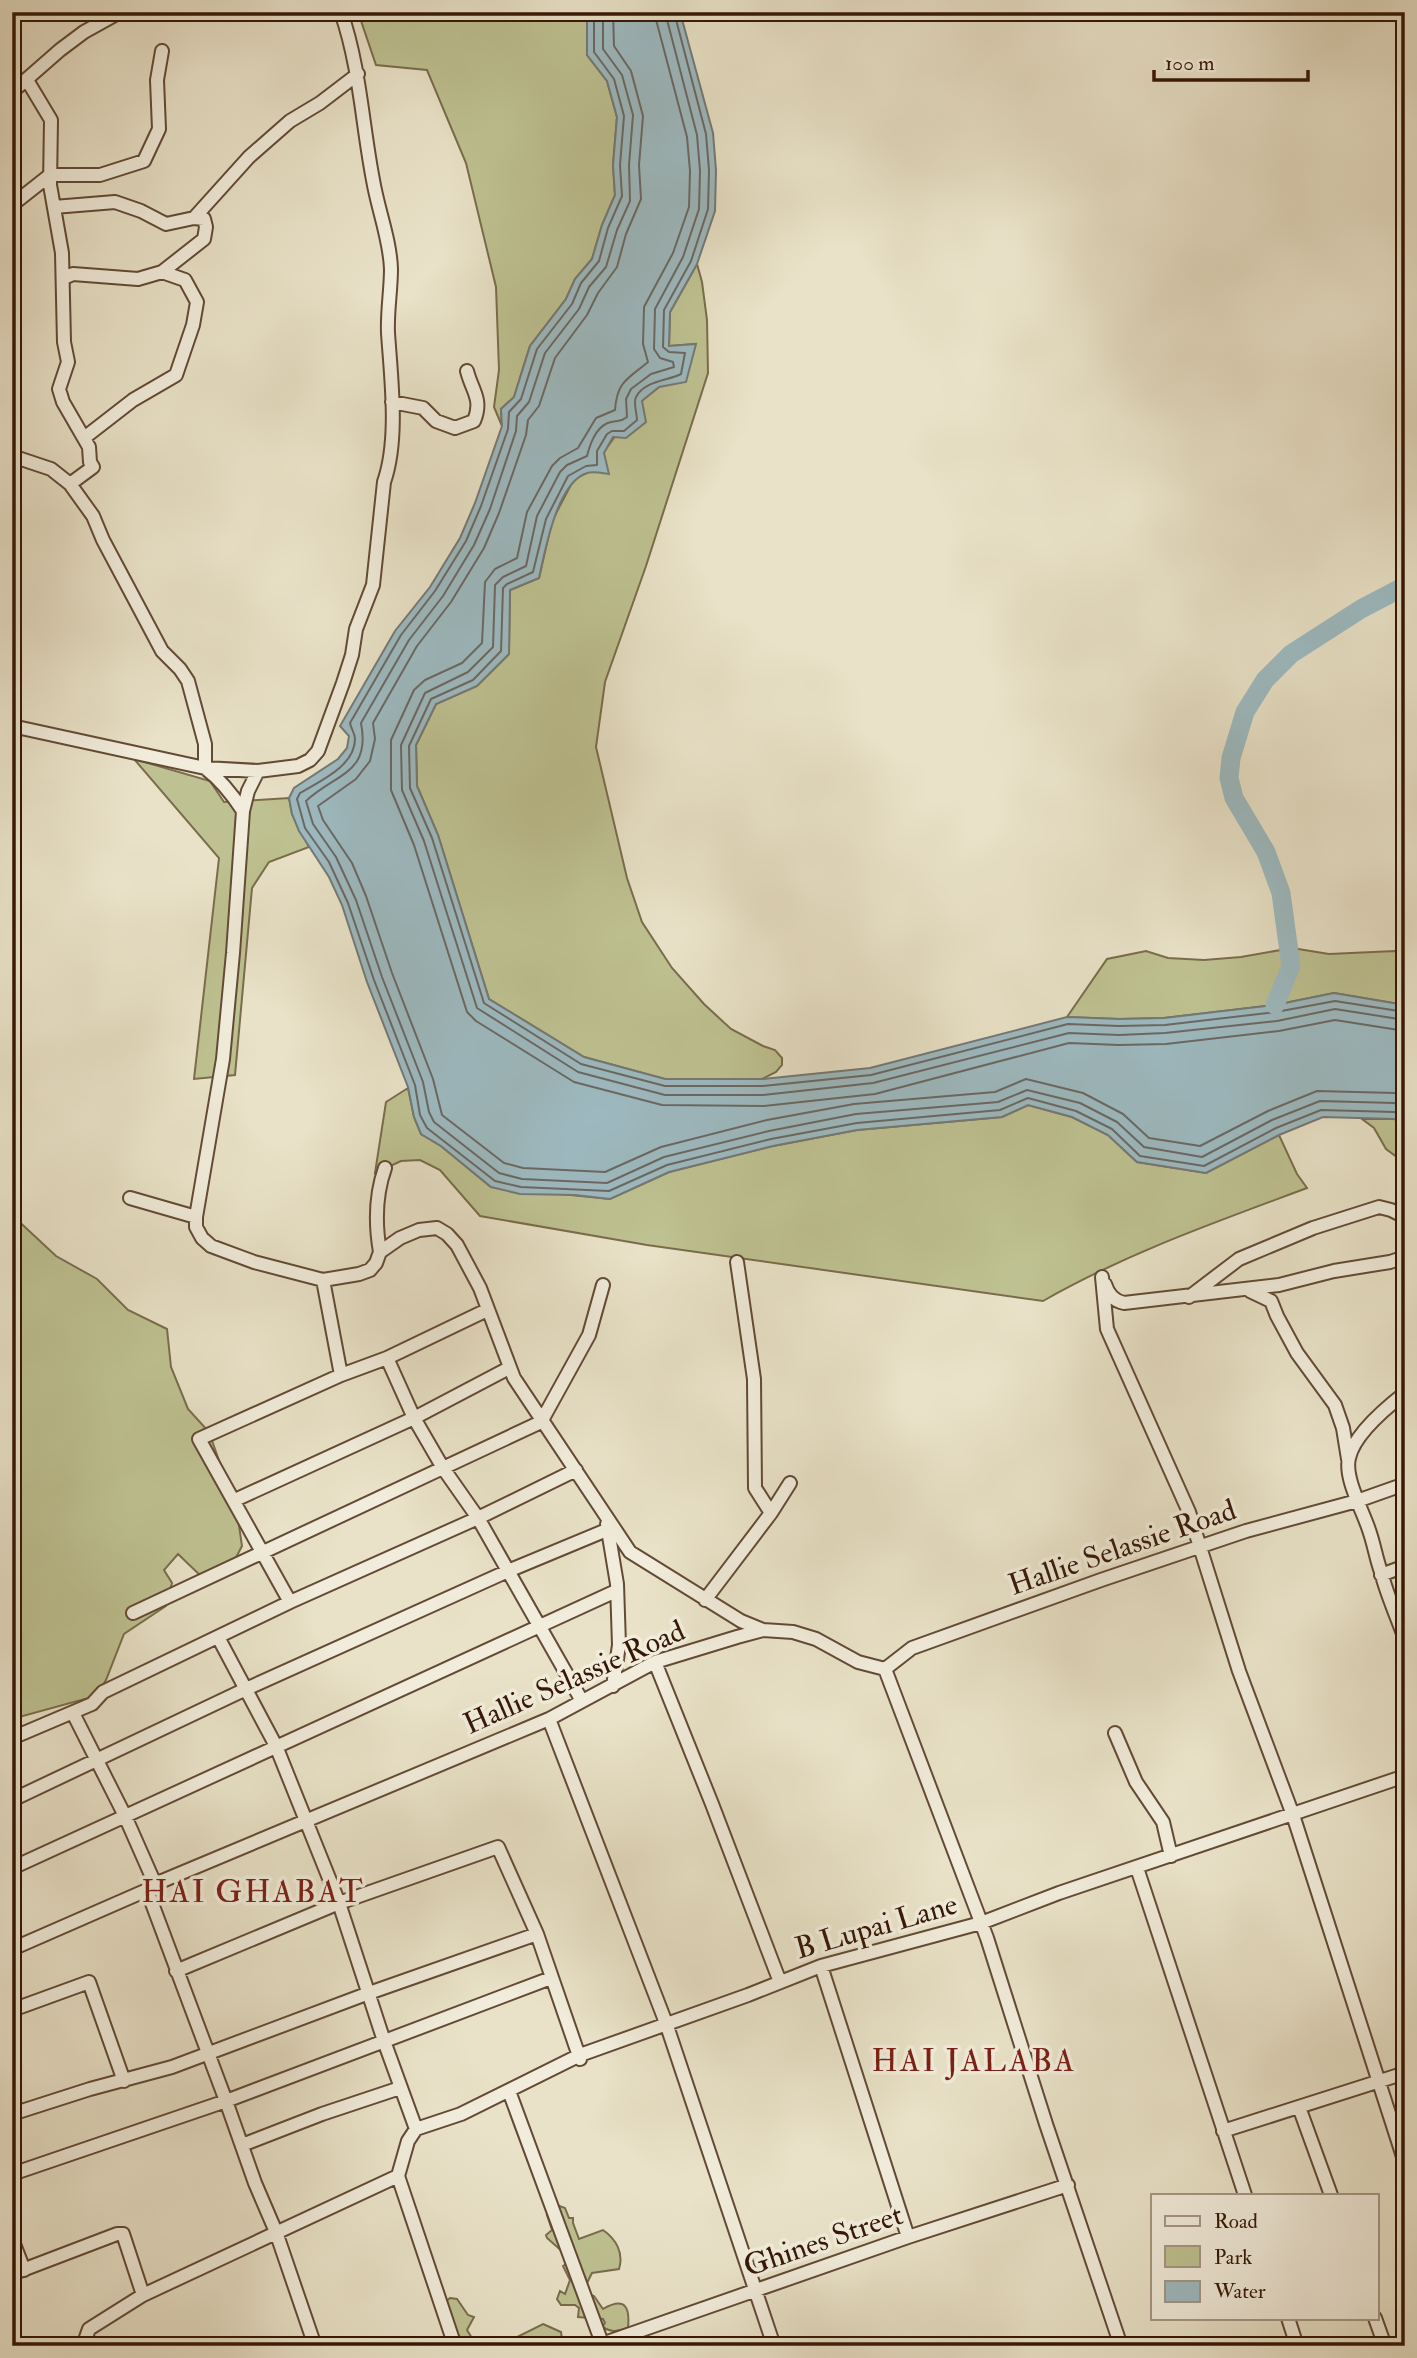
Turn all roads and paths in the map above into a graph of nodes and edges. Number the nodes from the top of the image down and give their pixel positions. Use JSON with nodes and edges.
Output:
{"nodes":[{"id":1,"x":120,"y":12,"type":"edge"},
{"id":2,"x":341,"y":12,"type":"edge"},
{"id":3,"x":162,"y":51,"type":"dead end"},
{"id":4,"x":358,"y":74,"type":"junction"},
{"id":5,"x":27,"y":80,"type":"junction"},
{"id":6,"x":12,"y":92,"type":"edge"},
{"id":7,"x":50,"y":175,"type":"junction"},
{"id":8,"x":12,"y":205,"type":"edge"},
{"id":9,"x":54,"y":207,"type":"junction"},
{"id":10,"x":194,"y":218,"type":"junction"},
{"id":11,"x":162,"y":272,"type":"junction"},
{"id":12,"x":64,"y":278,"type":"junction"},
{"id":13,"x":467,"y":371,"type":"dead end"},
{"id":14,"x":392,"y":402,"type":"junction"},
{"id":15,"x":84,"y":438,"type":"junction"},
{"id":16,"x":12,"y":456,"type":"edge"},
{"id":17,"x":70,"y":484,"type":"junction"},
{"id":18,"x":12,"y":726,"type":"edge"},
{"id":19,"x":205,"y":768,"type":"junction"},
{"id":20,"x":258,"y":771,"type":"junction"},
{"id":21,"x":243,"y":811,"type":"junction"},
{"id":22,"x":385,"y":1168,"type":"dead end"},
{"id":23,"x":130,"y":1198,"type":"dead end"},
{"id":24,"x":196,"y":1217,"type":"junction"},
{"id":25,"x":1405,"y":1217,"type":"edge"},
{"id":26,"x":380,"y":1252,"type":"junction"},
{"id":27,"x":1405,"y":1257,"type":"edge"},
{"id":28,"x":737,"y":1262,"type":"dead end"},
{"id":29,"x":323,"y":1280,"type":"junction"},
{"id":30,"x":603,"y":1285,"type":"dead end"},
{"id":31,"x":1246,"y":1290,"type":"junction"},
{"id":32,"x":1189,"y":1297,"type":"junction"},
{"id":33,"x":487,"y":1310,"type":"junction"},
{"id":34,"x":387,"y":1358,"type":"junction"},
{"id":35,"x":509,"y":1368,"type":"junction"},
{"id":36,"x":341,"y":1375,"type":"junction"},
{"id":37,"x":1405,"y":1393,"type":"edge"},
{"id":38,"x":414,"y":1418,"type":"junction"},
{"id":39,"x":541,"y":1422,"type":"junction"},
{"id":40,"x":1348,"y":1459,"type":"junction"},
{"id":41,"x":443,"y":1468,"type":"junction"},
{"id":42,"x":576,"y":1470,"type":"junction"},
{"id":43,"x":790,"y":1483,"type":"dead end"},
{"id":44,"x":1405,"y":1485,"type":"edge"},
{"id":45,"x":593,"y":1495,"type":"junction"},
{"id":46,"x":235,"y":1500,"type":"junction"},
{"id":47,"x":1357,"y":1501,"type":"junction"},
{"id":48,"x":771,"y":1513,"type":"junction"},
{"id":49,"x":478,"y":1518,"type":"junction"},
{"id":50,"x":609,"y":1529,"type":"junction"},
{"id":51,"x":1198,"y":1547,"type":"junction"},
{"id":52,"x":263,"y":1552,"type":"junction"},
{"id":53,"x":1405,"y":1566,"type":"edge"},
{"id":54,"x":508,"y":1571,"type":"junction"},
{"id":55,"x":1381,"y":1575,"type":"junction"},
{"id":56,"x":616,"y":1591,"type":"junction"},
{"id":57,"x":705,"y":1600,"type":"junction"},
{"id":58,"x":290,"y":1602,"type":"junction"},
{"id":59,"x":133,"y":1613,"type":"dead end"},
{"id":60,"x":538,"y":1626,"type":"junction"},
{"id":61,"x":763,"y":1630,"type":"junction"},
{"id":62,"x":218,"y":1637,"type":"junction"},
{"id":63,"x":1405,"y":1639,"type":"edge"},
{"id":64,"x":655,"y":1662,"type":"junction"},
{"id":65,"x":885,"y":1669,"type":"junction"},
{"id":66,"x":613,"y":1686,"type":"junction"},
{"id":67,"x":246,"y":1689,"type":"junction"},
{"id":68,"x":582,"y":1701,"type":"junction"},
{"id":69,"x":74,"y":1713,"type":"junction"},
{"id":70,"x":549,"y":1719,"type":"junction"},
{"id":71,"x":1115,"y":1733,"type":"dead end"},
{"id":72,"x":12,"y":1738,"type":"edge"},
{"id":73,"x":276,"y":1746,"type":"junction"},
{"id":74,"x":97,"y":1759,"type":"junction"},
{"id":75,"x":1405,"y":1776,"type":"edge"},
{"id":76,"x":12,"y":1800,"type":"edge"},
{"id":77,"x":1293,"y":1815,"type":"junction"},
{"id":78,"x":125,"y":1816,"type":"junction"},
{"id":79,"x":306,"y":1822,"type":"junction"},
{"id":80,"x":1171,"y":1856,"type":"junction"},
{"id":81,"x":12,"y":1868,"type":"edge"},
{"id":82,"x":1137,"y":1868,"type":"junction"},
{"id":83,"x":151,"y":1887,"type":"junction"},
{"id":84,"x":339,"y":1903,"type":"junction"},
{"id":85,"x":981,"y":1923,"type":"junction"},
{"id":86,"x":537,"y":1934,"type":"junction"},
{"id":87,"x":12,"y":1949,"type":"edge"},
{"id":88,"x":821,"y":1966,"type":"junction"},
{"id":89,"x":176,"y":1971,"type":"junction"},
{"id":90,"x":551,"y":1978,"type":"junction"},
{"id":91,"x":780,"y":1982,"type":"junction"},
{"id":92,"x":369,"y":1993,"type":"junction"},
{"id":93,"x":12,"y":2010,"type":"edge"},
{"id":94,"x":666,"y":2023,"type":"junction"},
{"id":95,"x":384,"y":2041,"type":"junction"},
{"id":96,"x":207,"y":2054,"type":"junction"},
{"id":97,"x":580,"y":2055,"type":"junction"},
{"id":98,"x":1405,"y":2073,"type":"edge"},
{"id":99,"x":124,"y":2081,"type":"junction"},
{"id":100,"x":1377,"y":2082,"type":"junction"},
{"id":101,"x":400,"y":2088,"type":"junction"},
{"id":102,"x":509,"y":2091,"type":"junction"},
{"id":103,"x":226,"y":2101,"type":"junction"},
{"id":104,"x":1299,"y":2107,"type":"junction"},
{"id":105,"x":12,"y":2114,"type":"edge"},
{"id":106,"x":416,"y":2129,"type":"junction"},
{"id":107,"x":1223,"y":2131,"type":"junction"},
{"id":108,"x":242,"y":2145,"type":"junction"},
{"id":109,"x":1405,"y":2163,"type":"edge"},
{"id":110,"x":12,"y":2174,"type":"edge"},
{"id":111,"x":398,"y":2176,"type":"junction"},
{"id":112,"x":1068,"y":2185,"type":"junction"},
{"id":113,"x":1245,"y":2194,"type":"edge"},
{"id":114,"x":1331,"y":2194,"type":"edge"},
{"id":115,"x":276,"y":2232,"type":"junction"},
{"id":116,"x":908,"y":2237,"type":"junction"},
{"id":117,"x":12,"y":2239,"type":"edge"},
{"id":118,"x":18,"y":2272,"type":"edge"},
{"id":119,"x":756,"y":2291,"type":"junction"},
{"id":120,"x":143,"y":2295,"type":"junction"},
{"id":121,"x":1288,"y":2320,"type":"edge"},
{"id":122,"x":1375,"y":2320,"type":"edge"},
{"id":123,"x":599,"y":2345,"type":"edge"},
{"id":124,"x":83,"y":2346,"type":"edge"},
{"id":125,"x":315,"y":2346,"type":"edge"},
{"id":126,"x":455,"y":2346,"type":"edge"},
{"id":127,"x":774,"y":2346,"type":"edge"},
{"id":128,"x":1121,"y":2346,"type":"edge"},
{"id":129,"x":1297,"y":2346,"type":"edge"},
{"id":130,"x":1385,"y":2346,"type":"edge"}],
"edges":[{"from":1,"to":5,"type":"street"},
{"from":2,"to":4,"type":"street"},
{"from":3,"to":7,"type":"street"},
{"from":4,"to":10,"type":"street"},
{"from":4,"to":14,"type":"street"},
{"from":5,"to":6,"type":"street"},
{"from":5,"to":7,"type":"street"},
{"from":7,"to":8,"type":"street"},
{"from":7,"to":9,"type":"street"},
{"from":9,"to":10,"type":"street"},
{"from":9,"to":12,"type":"street"},
{"from":10,"to":11,"type":"street"},
{"from":11,"to":12,"type":"street"},
{"from":11,"to":15,"type":"street"},
{"from":12,"to":15,"type":"street"},
{"from":13,"to":14,"type":"street"},
{"from":14,"to":20,"type":"street"},
{"from":15,"to":17,"type":"street"},
{"from":16,"to":17,"type":"street"},
{"from":17,"to":19,"type":"street"},
{"from":18,"to":19,"type":"street"},
{"from":19,"to":20,"type":"street"},
{"from":19,"to":21,"type":"street"},
{"from":20,"to":21,"type":"street"},
{"from":21,"to":24,"type":"street"},
{"from":22,"to":26,"type":"street"},
{"from":23,"to":24,"type":"street"},
{"from":24,"to":29,"type":"street"},
{"from":25,"to":32,"type":"street"},
{"from":26,"to":29,"type":"street"},
{"from":26,"to":33,"type":"street"},
{"from":27,"to":31,"type":"street"},
{"from":28,"to":48,"type":"street"},
{"from":29,"to":36,"type":"street"},
{"from":30,"to":39,"type":"street"},
{"from":31,"to":32,"type":"street"},
{"from":31,"to":40,"type":"street"},
{"from":32,"to":51,"type":"street"},
{"from":33,"to":34,"type":"street"},
{"from":33,"to":35,"type":"street"},
{"from":34,"to":36,"type":"street"},
{"from":34,"to":38,"type":"street"},
{"from":35,"to":38,"type":"street"},
{"from":35,"to":39,"type":"street"},
{"from":36,"to":46,"type":"street"},
{"from":37,"to":40,"type":"street"},
{"from":38,"to":41,"type":"street"},
{"from":38,"to":46,"type":"street"},
{"from":39,"to":41,"type":"street"},
{"from":39,"to":42,"type":"street"},
{"from":40,"to":47,"type":"street"},
{"from":41,"to":49,"type":"street"},
{"from":41,"to":52,"type":"street"},
{"from":42,"to":45,"type":"street"},
{"from":42,"to":49,"type":"street"},
{"from":43,"to":48,"type":"street"},
{"from":44,"to":47,"type":"street","name":"Hallie Selassie Road"},
{"from":45,"to":50,"type":"street"},
{"from":45,"to":57,"type":"street"},
{"from":46,"to":52,"type":"street"},
{"from":47,"to":51,"type":"street","name":"Hallie Selassie Road"},
{"from":47,"to":55,"type":"street"},
{"from":48,"to":57,"type":"street"},
{"from":49,"to":54,"type":"street"},
{"from":49,"to":58,"type":"street"},
{"from":50,"to":54,"type":"street"},
{"from":50,"to":56,"type":"street"},
{"from":51,"to":65,"type":"street","name":"Hallie Selassie Road"},
{"from":51,"to":77,"type":"street"},
{"from":52,"to":58,"type":"street"},
{"from":52,"to":59,"type":"street"},
{"from":53,"to":55,"type":"street"},
{"from":54,"to":60,"type":"street"},
{"from":54,"to":67,"type":"street"},
{"from":55,"to":63,"type":"street"},
{"from":56,"to":60,"type":"street"},
{"from":56,"to":66,"type":"street"},
{"from":57,"to":61,"type":"street"},
{"from":58,"to":62,"type":"street"},
{"from":60,"to":68,"type":"street"},
{"from":60,"to":73,"type":"street"},
{"from":61,"to":64,"type":"street","name":"Hallie Selassie Road"},
{"from":61,"to":65,"type":"street","name":"Hallie Selassie Road"},
{"from":62,"to":67,"type":"street"},
{"from":62,"to":69,"type":"street"},
{"from":64,"to":66,"type":"street","name":"Hallie Selassie Road"},
{"from":64,"to":91,"type":"street"},
{"from":65,"to":85,"type":"street"},
{"from":66,"to":68,"type":"street","name":"Hallie Selassie Road"},
{"from":67,"to":73,"type":"street"},
{"from":67,"to":74,"type":"street"},
{"from":68,"to":70,"type":"street","name":"Hallie Selassie Road"},
{"from":69,"to":72,"type":"street"},
{"from":69,"to":74,"type":"street"},
{"from":70,"to":79,"type":"street","name":"Hallie Selassie Road"},
{"from":70,"to":94,"type":"street"},
{"from":71,"to":80,"type":"street"},
{"from":73,"to":78,"type":"street"},
{"from":73,"to":79,"type":"street"},
{"from":74,"to":76,"type":"street"},
{"from":74,"to":78,"type":"street"},
{"from":75,"to":77,"type":"street","name":"B Lupai Lane"},
{"from":77,"to":80,"type":"street","name":"B Lupai Lane"},
{"from":77,"to":100,"type":"street"},
{"from":78,"to":81,"type":"street"},
{"from":78,"to":83,"type":"street"},
{"from":79,"to":83,"type":"street","name":"Hallie Selassie Road"},
{"from":79,"to":84,"type":"street"},
{"from":80,"to":82,"type":"street","name":"B Lupai Lane"},
{"from":82,"to":85,"type":"street","name":"B Lupai Lane"},
{"from":82,"to":107,"type":"street"},
{"from":83,"to":87,"type":"street","name":"Hallie Selassie Road"},
{"from":83,"to":89,"type":"street"},
{"from":84,"to":86,"type":"street"},
{"from":84,"to":89,"type":"street"},
{"from":84,"to":92,"type":"street"},
{"from":85,"to":88,"type":"street","name":"B Lupai Lane"},
{"from":85,"to":112,"type":"street"},
{"from":86,"to":90,"type":"street"},
{"from":86,"to":92,"type":"street"},
{"from":88,"to":91,"type":"street","name":"B Lupai Lane"},
{"from":88,"to":116,"type":"street"},
{"from":89,"to":96,"type":"street"},
{"from":90,"to":95,"type":"street"},
{"from":90,"to":97,"type":"street"},
{"from":91,"to":94,"type":"street","name":"B Lupai Lane"},
{"from":92,"to":95,"type":"street"},
{"from":92,"to":96,"type":"street"},
{"from":93,"to":99,"type":"street"},
{"from":94,"to":97,"type":"street","name":"B Lupai Lane"},
{"from":94,"to":119,"type":"street"},
{"from":95,"to":101,"type":"street"},
{"from":95,"to":103,"type":"street"},
{"from":96,"to":99,"type":"street"},
{"from":96,"to":103,"type":"street"},
{"from":97,"to":102,"type":"street","name":"B Lupai Lane"},
{"from":98,"to":100,"type":"street"},
{"from":99,"to":105,"type":"street"},
{"from":100,"to":104,"type":"street"},
{"from":100,"to":109,"type":"street"},
{"from":101,"to":106,"type":"street"},
{"from":101,"to":108,"type":"street"},
{"from":102,"to":106,"type":"street","name":"B Lupai Lane"},
{"from":102,"to":123,"type":"street"},
{"from":103,"to":108,"type":"street"},
{"from":103,"to":110,"type":"street"},
{"from":104,"to":107,"type":"street"},
{"from":104,"to":114,"type":"street"},
{"from":106,"to":111,"type":"street"},
{"from":107,"to":113,"type":"street"},
{"from":108,"to":115,"type":"street"},
{"from":111,"to":115,"type":"street"},
{"from":111,"to":126,"type":"street"},
{"from":112,"to":116,"type":"street","name":"Ghines Street"},
{"from":112,"to":128,"type":"street"},
{"from":115,"to":120,"type":"street"},
{"from":115,"to":125,"type":"street"},
{"from":116,"to":119,"type":"street","name":"Ghines Street"},
{"from":117,"to":118,"type":"street"},
{"from":118,"to":120,"type":"street"},
{"from":119,"to":123,"type":"street","name":"Ghines Street"},
{"from":119,"to":127,"type":"street"},
{"from":120,"to":124,"type":"street"},
{"from":121,"to":129,"type":"street"},
{"from":122,"to":130,"type":"street"}]}
